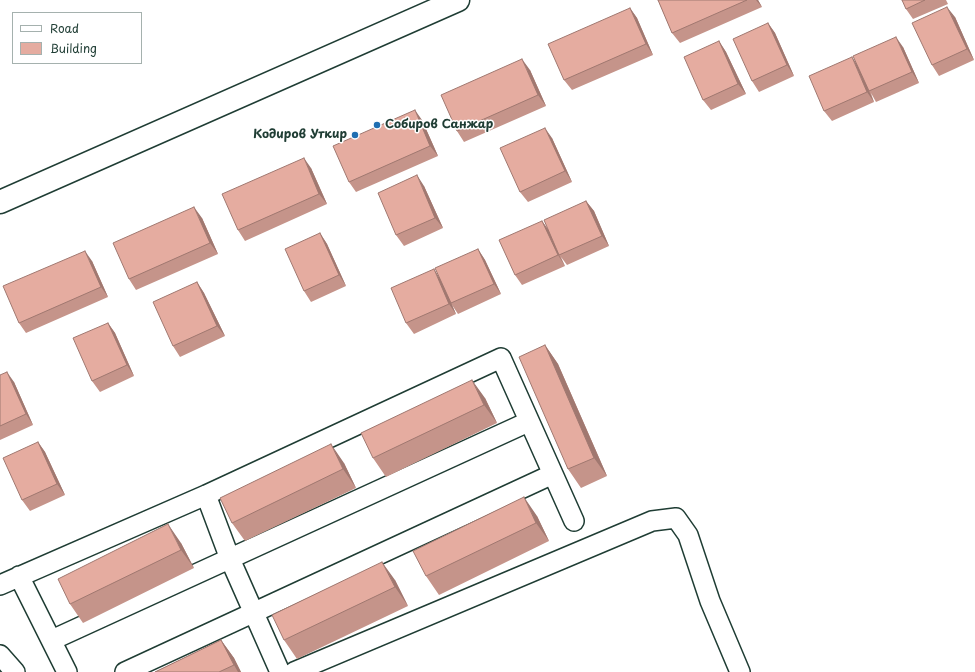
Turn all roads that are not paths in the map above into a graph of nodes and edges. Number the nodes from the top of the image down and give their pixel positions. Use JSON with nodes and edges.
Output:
{"nodes":[{"id":1,"x":458,"y":0,"type":"edge"},
{"id":2,"x":0,"y":202,"type":"edge"},
{"id":3,"x":528,"y":422,"type":"junction"},
{"id":4,"x":552,"y":474,"type":"junction"},
{"id":5,"x":206,"y":495,"type":"junction"},
{"id":6,"x":574,"y":521,"type":"dead end"},
{"id":7,"x":230,"y":559,"type":"junction"},
{"id":8,"x":19,"y":576,"type":"junction"},
{"id":9,"x":0,"y":585,"type":"edge"},
{"id":10,"x":253,"y":612,"type":"junction"},
{"id":11,"x":52,"y":640,"type":"junction"},
{"id":12,"x":0,"y":655,"type":"edge"},
{"id":13,"x":16,"y":672,"type":"edge"},
{"id":14,"x":67,"y":672,"type":"edge"},
{"id":15,"x":125,"y":672,"type":"edge"},
{"id":16,"x":280,"y":672,"type":"edge"},
{"id":17,"x":294,"y":672,"type":"edge"},
{"id":18,"x":740,"y":672,"type":"edge"}],
"edges":[{"from":1,"to":2,"type":"street"},
{"from":3,"to":4,"type":"street"},
{"from":3,"to":5,"type":"street"},
{"from":3,"to":7,"type":"street"},
{"from":4,"to":6,"type":"street"},
{"from":4,"to":10,"type":"street"},
{"from":5,"to":7,"type":"street"},
{"from":5,"to":8,"type":"street"},
{"from":7,"to":10,"type":"street"},
{"from":7,"to":11,"type":"street"},
{"from":8,"to":9,"type":"street"},
{"from":8,"to":11,"type":"street"},
{"from":10,"to":15,"type":"street"},
{"from":10,"to":16,"type":"street"},
{"from":11,"to":14,"type":"street"},
{"from":12,"to":13,"type":"street"},
{"from":17,"to":18,"type":"street"}]}
